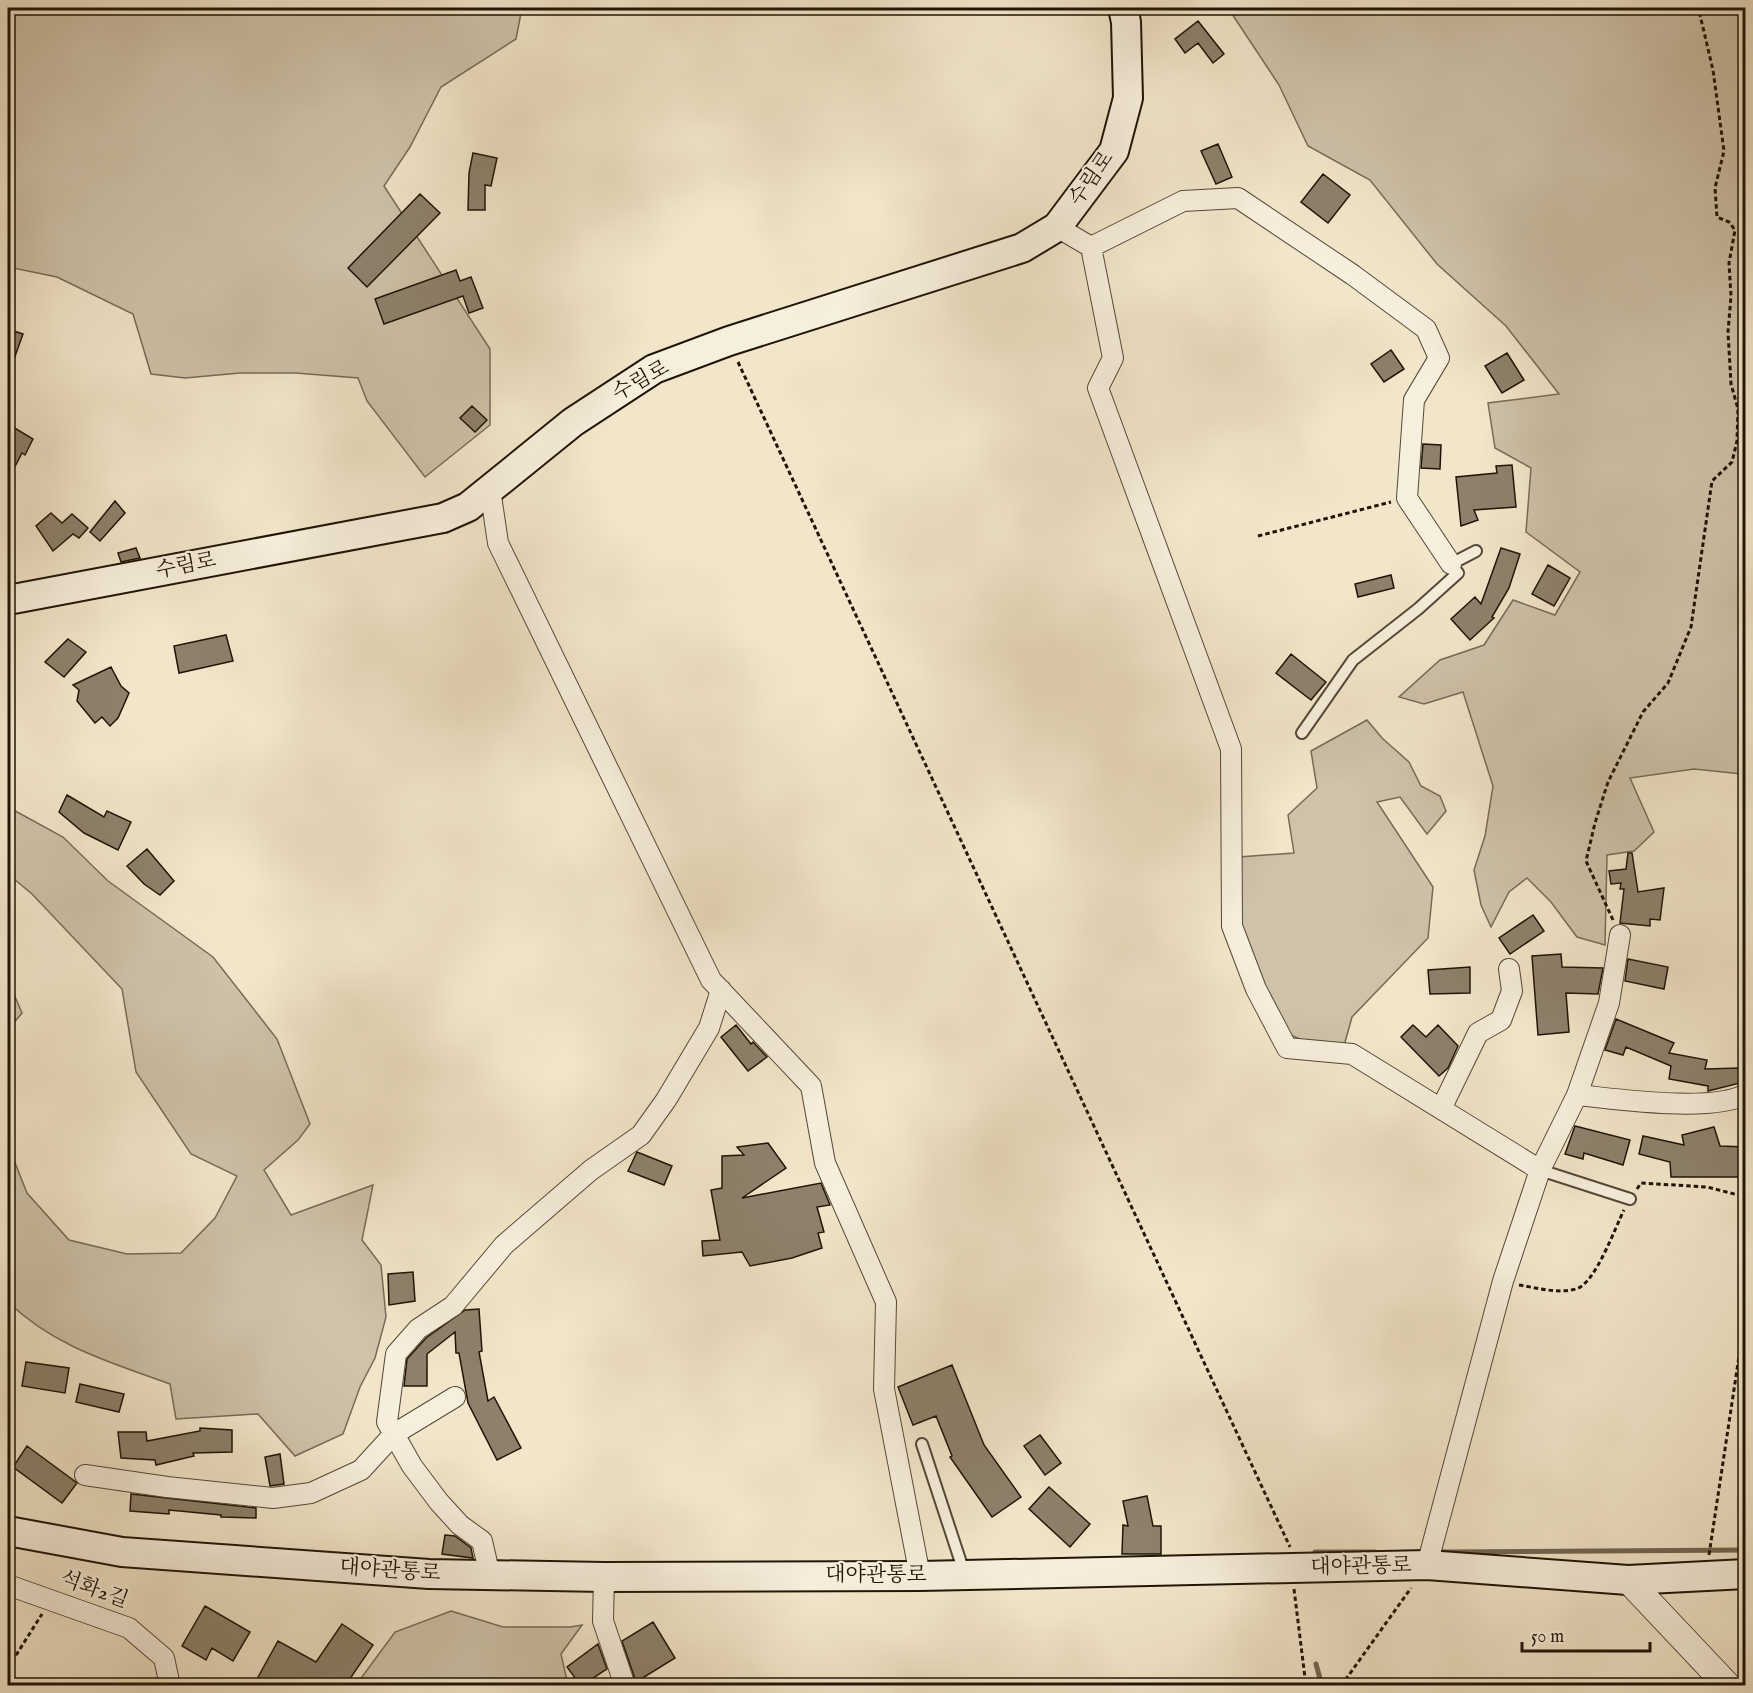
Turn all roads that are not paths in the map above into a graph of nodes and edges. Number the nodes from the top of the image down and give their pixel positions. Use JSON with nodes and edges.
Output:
{"nodes":[{"id":1,"x":1123,"y":8,"type":"edge"},
{"id":2,"x":1057,"y":227,"type":"junction"},
{"id":3,"x":1092,"y":247,"type":"junction"},
{"id":4,"x":490,"y":489,"type":"junction"},
{"id":5,"x":1476,"y":551,"type":"dead end"},
{"id":6,"x":1451,"y":564,"type":"junction"},
{"id":7,"x":8,"y":600,"type":"edge"},
{"id":8,"x":1302,"y":732,"type":"dead end"},
{"id":9,"x":1620,"y":935,"type":"road end"},
{"id":10,"x":1509,"y":969,"type":"dead end"},
{"id":11,"x":721,"y":990,"type":"junction"},
{"id":12,"x":1746,"y":1094,"type":"edge"},
{"id":13,"x":1577,"y":1095,"type":"junction"},
{"id":14,"x":1442,"y":1107,"type":"junction"},
{"id":15,"x":1540,"y":1170,"type":"junction"},
{"id":16,"x":1630,"y":1199,"type":"road end"},
{"id":17,"x":455,"y":1397,"type":"dead end"},
{"id":18,"x":394,"y":1434,"type":"junction"},
{"id":19,"x":922,"y":1444,"type":"dead end"},
{"id":20,"x":85,"y":1474,"type":"dead end"},
{"id":21,"x":8,"y":1532,"type":"edge"},
{"id":22,"x":1430,"y":1557,"type":"junction"},
{"id":23,"x":1746,"y":1574,"type":"edge"},
{"id":24,"x":965,"y":1575,"type":"junction"},
{"id":25,"x":490,"y":1576,"type":"junction"},
{"id":26,"x":920,"y":1576,"type":"junction"},
{"id":27,"x":604,"y":1577,"type":"junction"},
{"id":28,"x":1628,"y":1580,"type":"junction"},
{"id":29,"x":8,"y":1585,"type":"edge"},
{"id":30,"x":1721,"y":1683,"type":"edge"},
{"id":31,"x":170,"y":1686,"type":"edge"},
{"id":32,"x":625,"y":1686,"type":"edge"}],
"edges":[{"from":1,"to":2,"type":"main road","name":"수림로"},
{"from":2,"to":3,"type":"street"},
{"from":2,"to":4,"type":"main road","name":"수림로"},
{"from":3,"to":6,"type":"street"},
{"from":3,"to":14,"type":"street"},
{"from":4,"to":7,"type":"main road","name":"수림로"},
{"from":4,"to":11,"type":"street"},
{"from":5,"to":6,"type":"lane"},
{"from":6,"to":8,"type":"lane"},
{"from":9,"to":13,"type":"street"},
{"from":10,"to":14,"type":"street"},
{"from":11,"to":18,"type":"street"},
{"from":11,"to":26,"type":"street"},
{"from":12,"to":13,"type":"street"},
{"from":13,"to":15,"type":"street"},
{"from":14,"to":15,"type":"street"},
{"from":15,"to":16,"type":"lane"},
{"from":15,"to":22,"type":"street"},
{"from":17,"to":18,"type":"street"},
{"from":18,"to":20,"type":"street"},
{"from":18,"to":25,"type":"street"},
{"from":19,"to":24,"type":"lane"},
{"from":21,"to":25,"type":"main road","name":"대야관통로"},
{"from":22,"to":24,"type":"main road","name":"대야관통로"},
{"from":22,"to":28,"type":"main road","name":"대야관통로"},
{"from":23,"to":28,"type":"main road","name":"대야관통로"},
{"from":24,"to":26,"type":"main road","name":"대야관통로"},
{"from":25,"to":27,"type":"main road","name":"대야관통로"},
{"from":26,"to":27,"type":"main road","name":"대야관통로"},
{"from":27,"to":32,"type":"street"},
{"from":28,"to":30,"type":"street"},
{"from":29,"to":31,"type":"street","name":"석화2길"}]}
